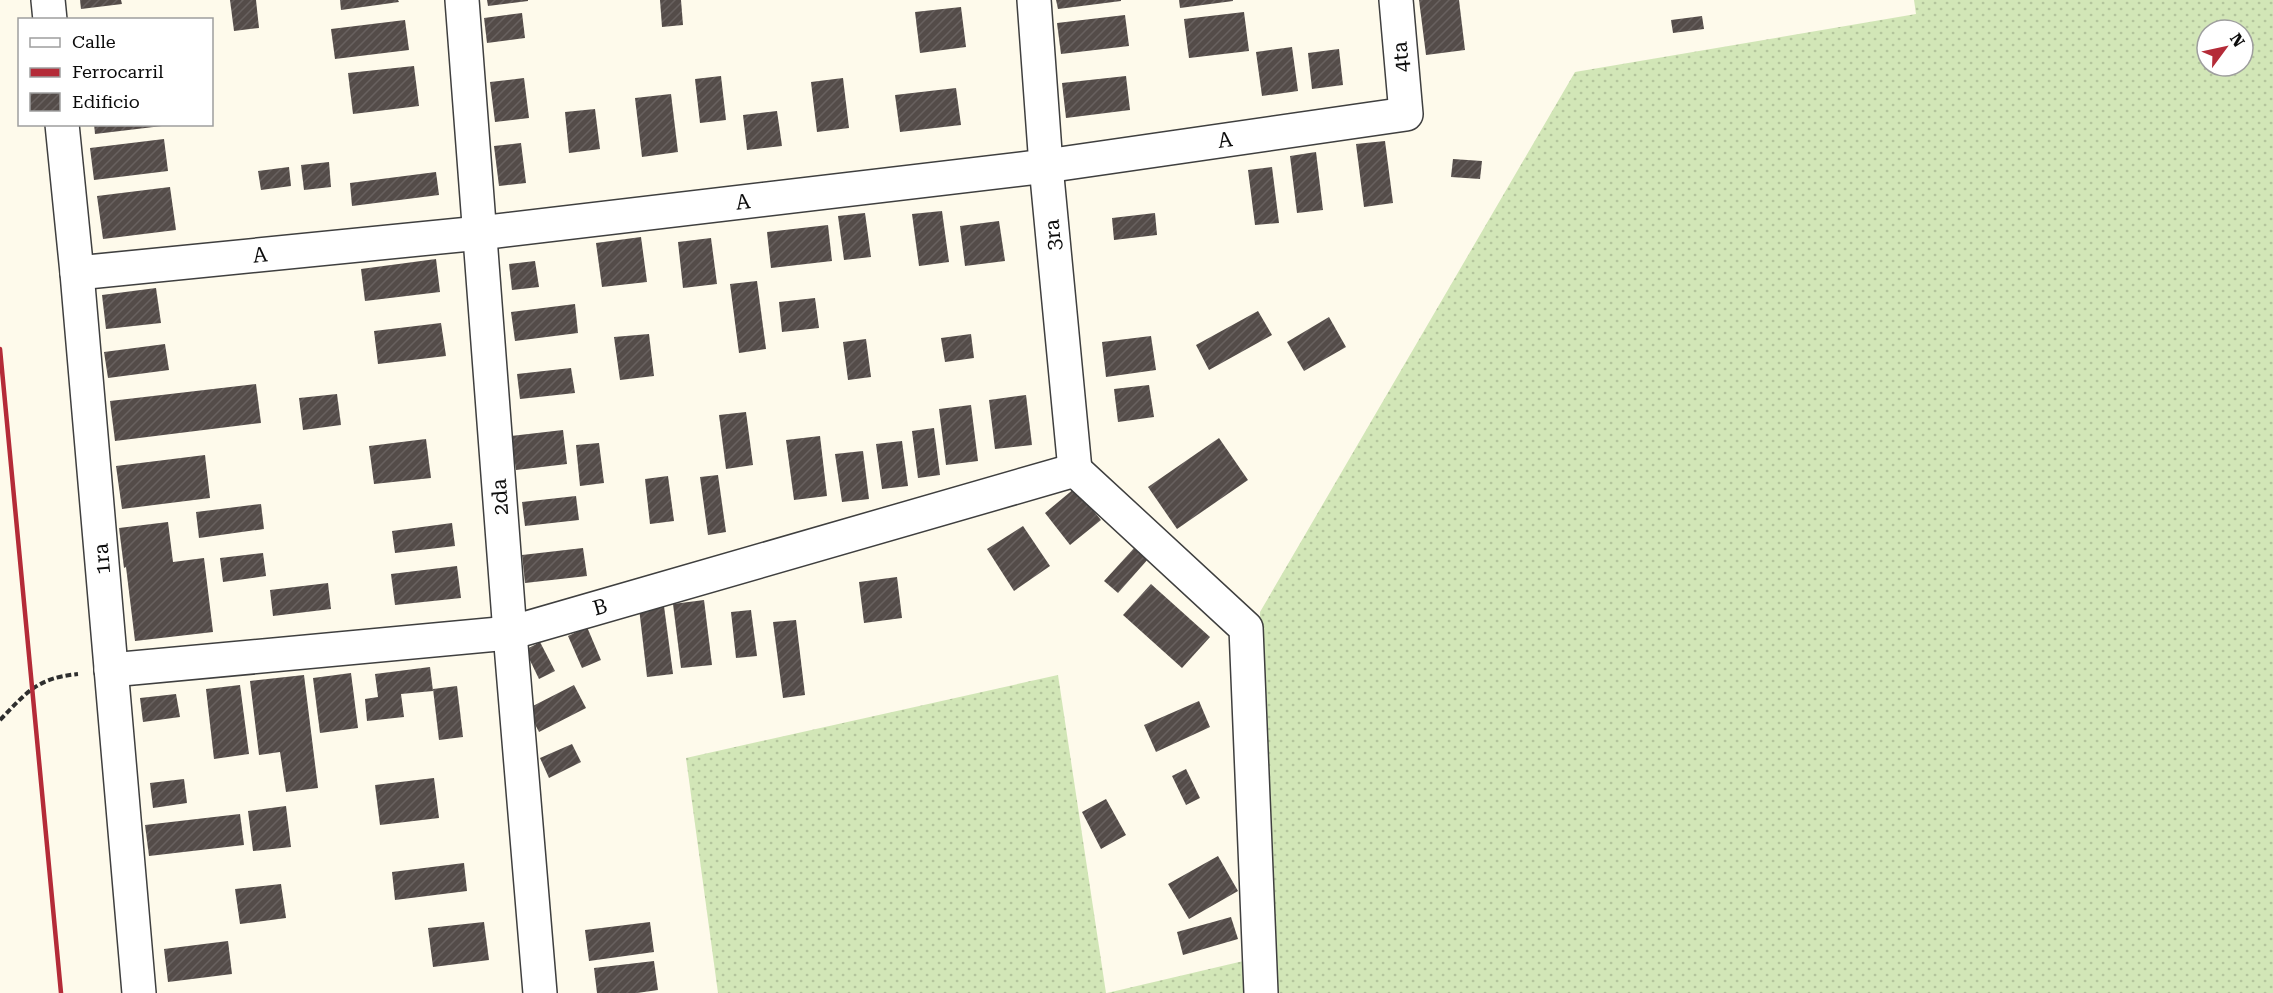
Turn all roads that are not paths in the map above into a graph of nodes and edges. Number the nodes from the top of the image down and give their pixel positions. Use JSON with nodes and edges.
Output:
{"nodes":[{"id":1,"x":48,"y":0,"type":"edge"},
{"id":2,"x":462,"y":0,"type":"edge"},
{"id":3,"x":1034,"y":0,"type":"edge"},
{"id":4,"x":1396,"y":0,"type":"edge"},
{"id":5,"x":51,"y":18,"type":"edge"},
{"id":6,"x":1406,"y":114,"type":"joint"},
{"id":7,"x":62,"y":126,"type":"edge"},
{"id":8,"x":1046,"y":166,"type":"junction"},
{"id":9,"x":480,"y":233,"type":"junction"},
{"id":10,"x":77,"y":273,"type":"junction"},
{"id":11,"x":1075,"y":470,"type":"junction"},
{"id":12,"x":510,"y":633,"type":"junction"},
{"id":13,"x":111,"y":670,"type":"junction"},
{"id":14,"x":139,"y":993,"type":"edge"},
{"id":15,"x":540,"y":993,"type":"edge"},
{"id":16,"x":1261,"y":993,"type":"edge"}],
"edges":[{"from":1,"to":5,"type":"street"},
{"from":2,"to":9,"type":"street","name":"2da"},
{"from":3,"to":8,"type":"street","name":"3ra"},
{"from":4,"to":6,"type":"street","name":"4ta"},
{"from":6,"to":8,"type":"street","name":"A"},
{"from":7,"to":10,"type":"street","name":"1ra"},
{"from":8,"to":9,"type":"street","name":"A"},
{"from":8,"to":11,"type":"street","name":"3ra"},
{"from":9,"to":10,"type":"street","name":"A"},
{"from":9,"to":12,"type":"street","name":"2da"},
{"from":10,"to":13,"type":"street","name":"1ra"},
{"from":11,"to":12,"type":"street","name":"B"},
{"from":11,"to":16,"type":"street"},
{"from":12,"to":13,"type":"street","name":"B"},
{"from":12,"to":15,"type":"street","name":"2da"},
{"from":13,"to":14,"type":"street","name":"1ra"}]}
